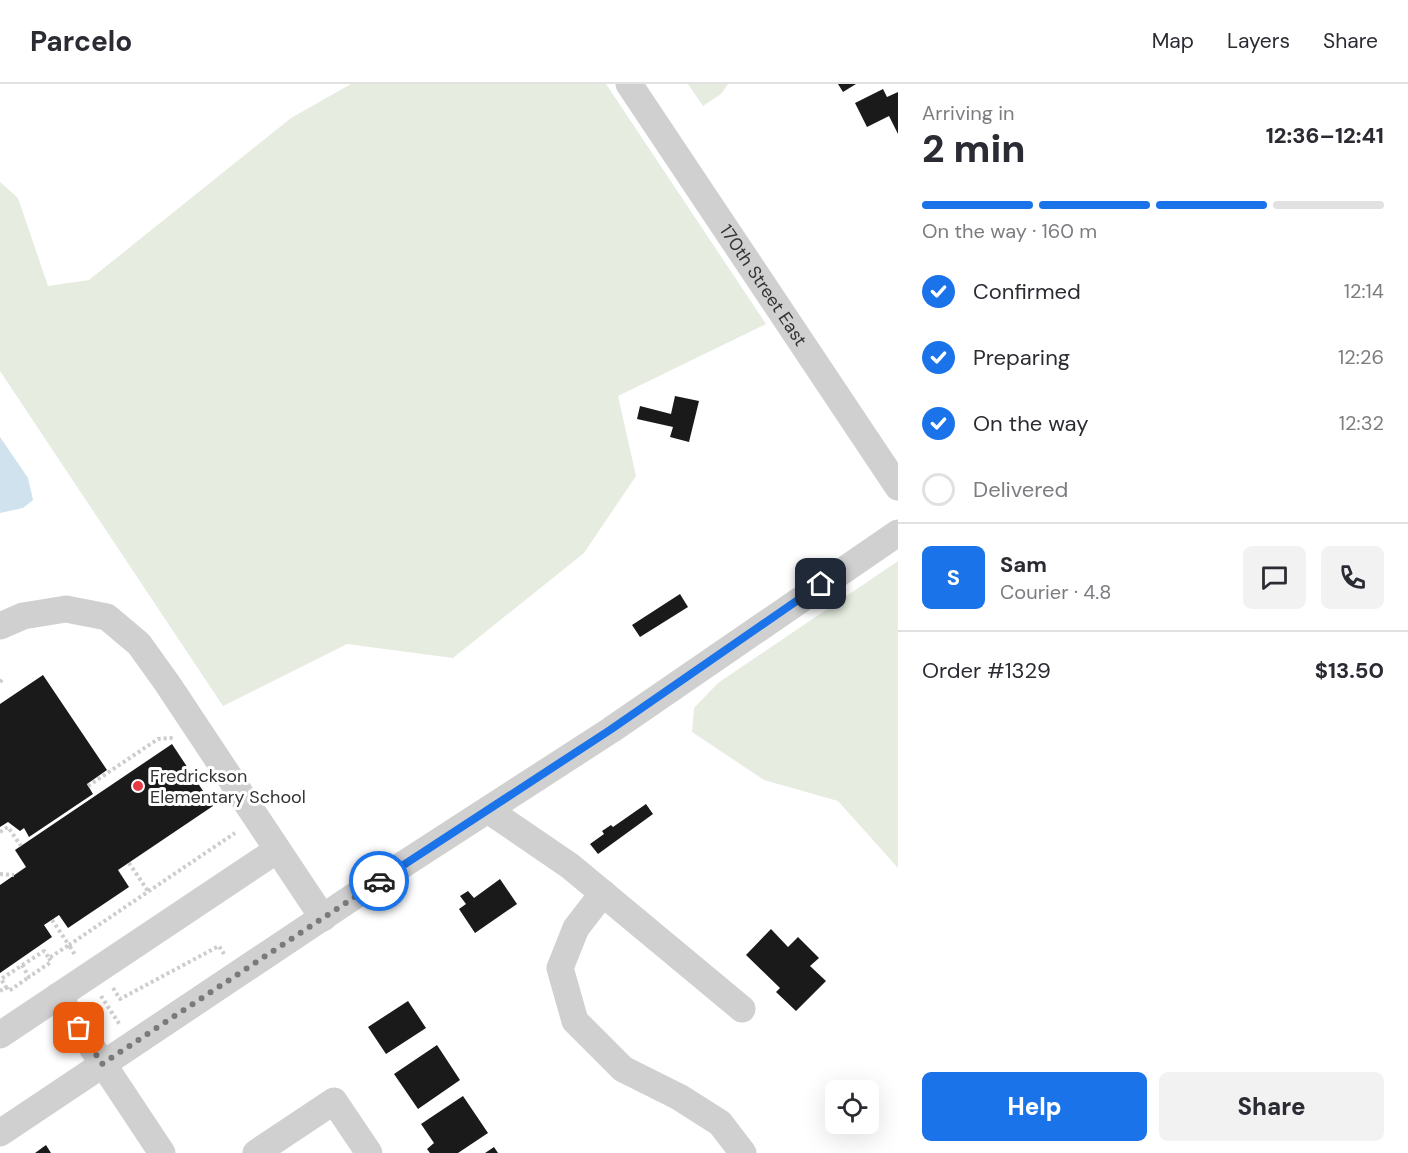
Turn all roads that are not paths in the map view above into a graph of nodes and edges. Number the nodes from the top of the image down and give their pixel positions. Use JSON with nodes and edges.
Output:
{"nodes":[{"id":1,"x":629,"y":84,"type":"edge"},
{"id":2,"x":898,"y":487,"type":"edge"},
{"id":3,"x":898,"y":533,"type":"edge"},
{"id":4,"x":0,"y":626,"type":"edge"},
{"id":5,"x":488,"y":810,"type":"junction"},
{"id":6,"x":277,"y":850,"type":"junction"},
{"id":7,"x":603,"y":893,"type":"junction"},
{"id":8,"x":322,"y":918,"type":"junction"},
{"id":9,"x":58,"y":996,"type":"junction"},
{"id":10,"x":742,"y":1009,"type":"dead end"},
{"id":11,"x":0,"y":1035,"type":"edge"},
{"id":12,"x":102,"y":1064,"type":"junction"},
{"id":13,"x":0,"y":1133,"type":"edge"},
{"id":14,"x":162,"y":1153,"type":"edge"},
{"id":15,"x":256,"y":1153,"type":"edge"},
{"id":16,"x":369,"y":1153,"type":"edge"},
{"id":17,"x":743,"y":1153,"type":"edge"}],
"edges":[{"from":1,"to":2,"type":"street","name":"170th Street East"},
{"from":3,"to":5,"type":"street"},
{"from":4,"to":6,"type":"street"},
{"from":5,"to":7,"type":"street"},
{"from":5,"to":8,"type":"street"},
{"from":6,"to":8,"type":"street"},
{"from":6,"to":9,"type":"street"},
{"from":7,"to":10,"type":"street"},
{"from":7,"to":17,"type":"street"},
{"from":8,"to":12,"type":"street"},
{"from":9,"to":11,"type":"street"},
{"from":9,"to":12,"type":"street"},
{"from":12,"to":13,"type":"street"},
{"from":12,"to":14,"type":"street"},
{"from":15,"to":16,"type":"street"}]}
